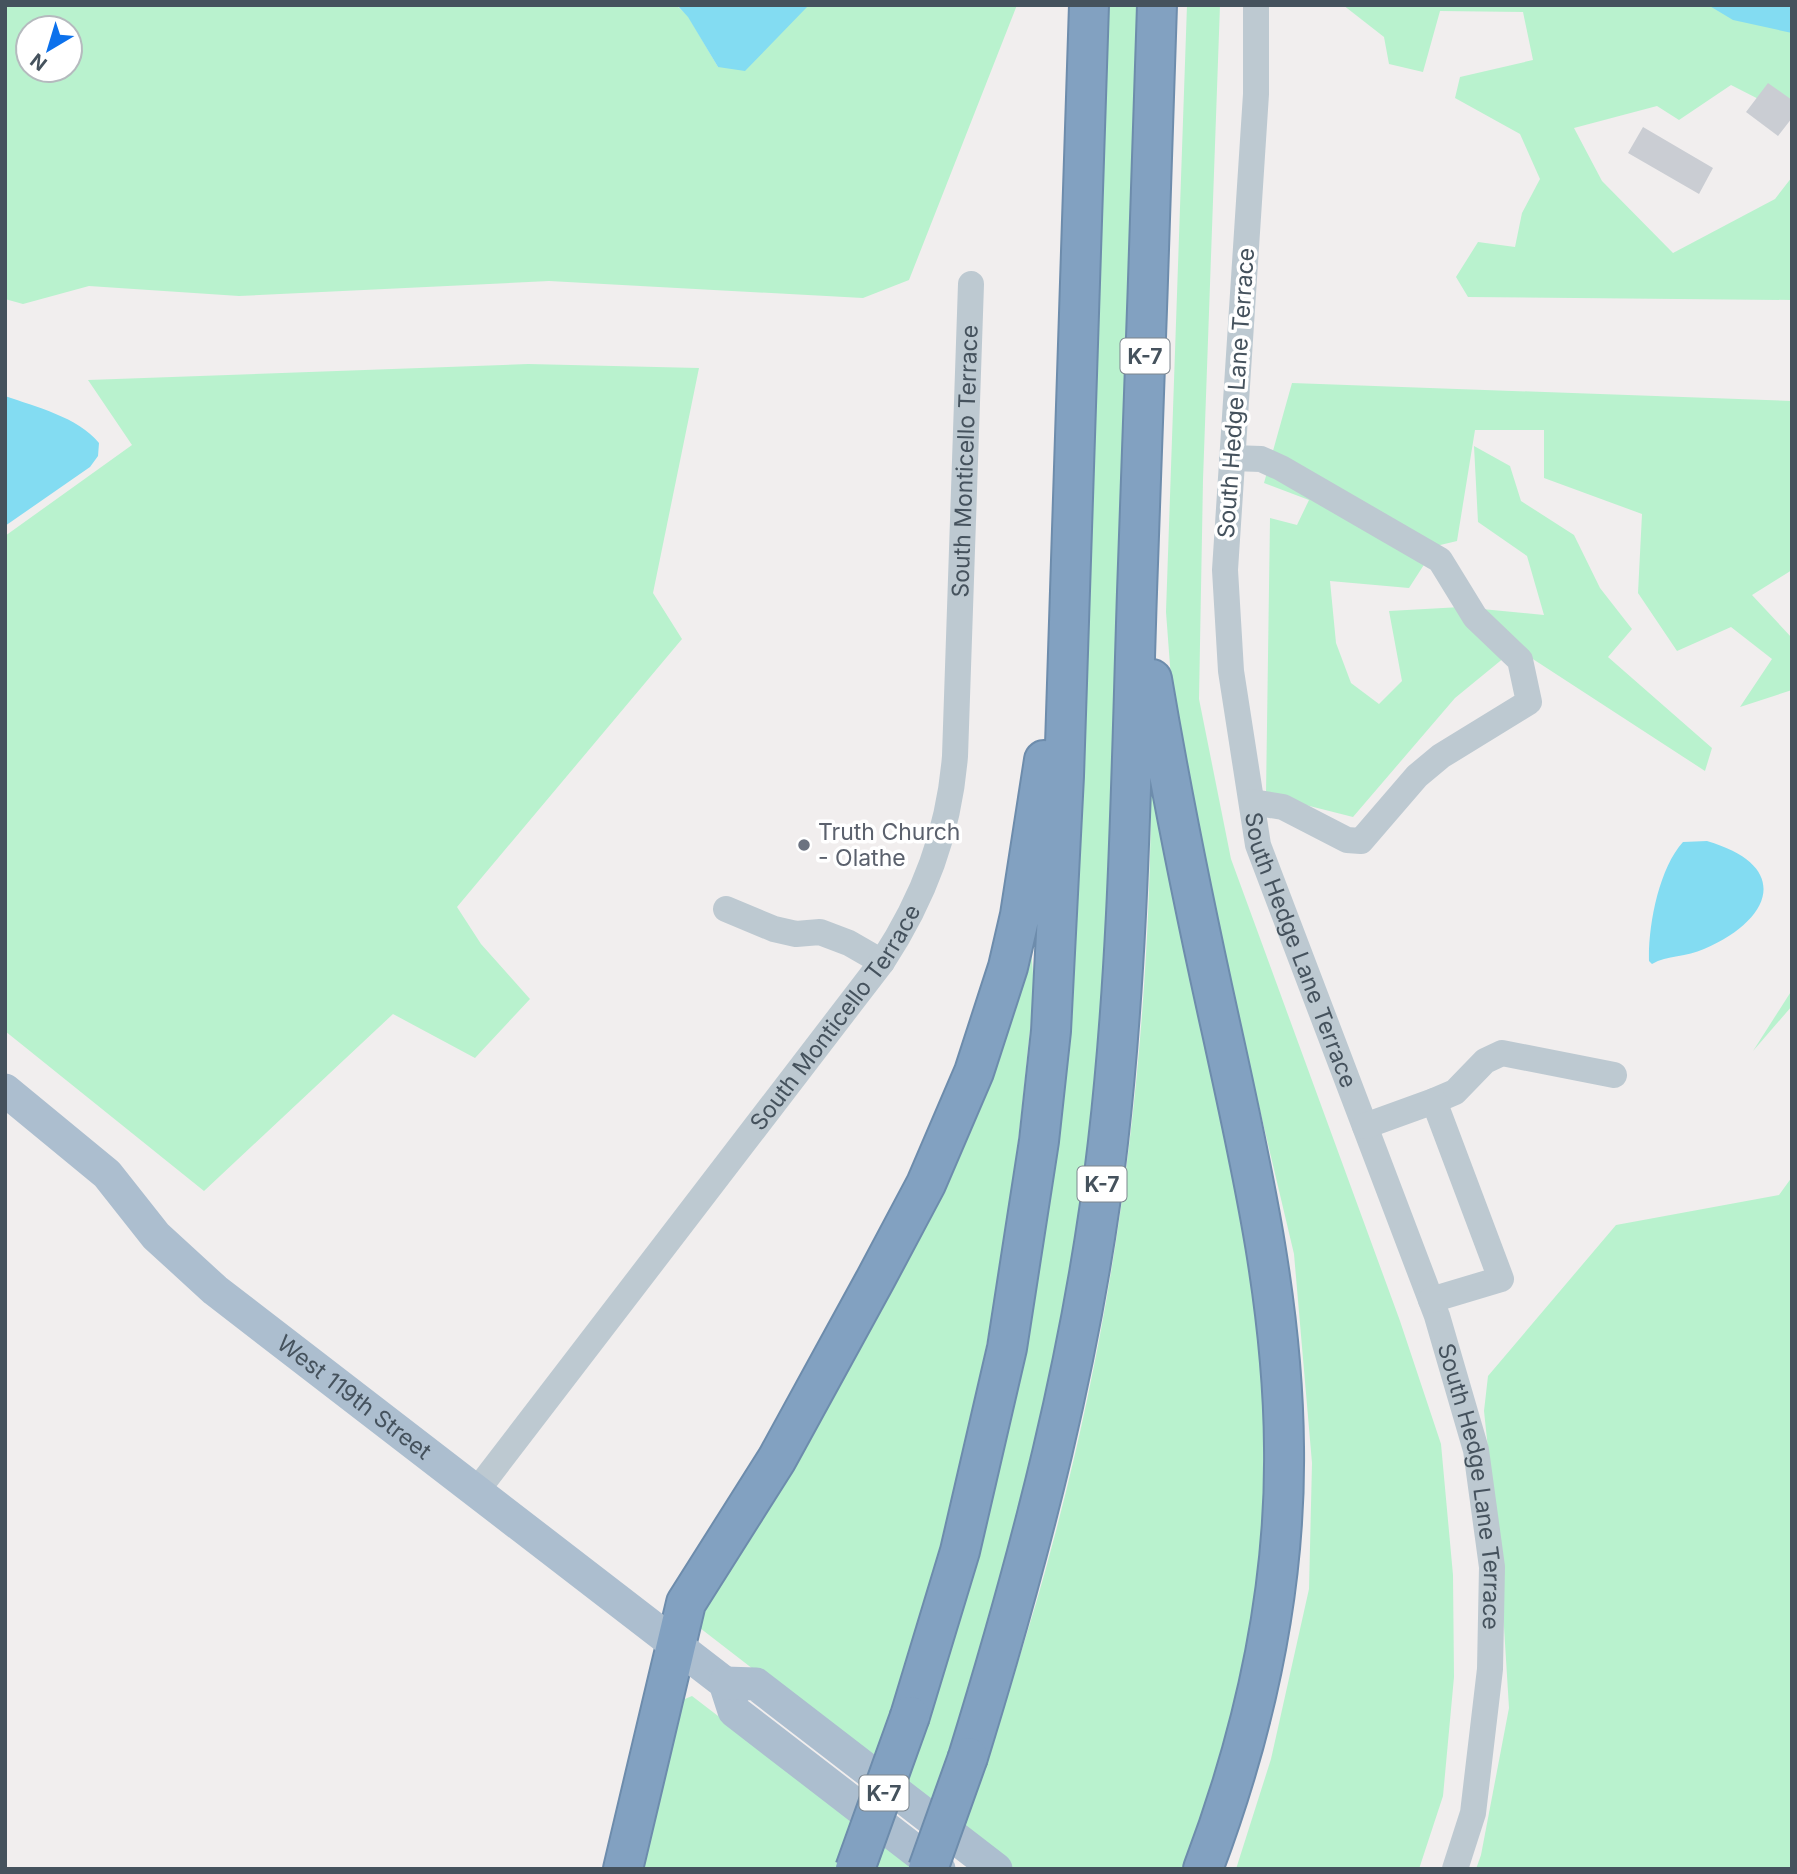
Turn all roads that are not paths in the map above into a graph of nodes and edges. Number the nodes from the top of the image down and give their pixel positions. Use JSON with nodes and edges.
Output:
{"nodes":[{"id":1,"x":1089,"y":5,"type":"edge"},
{"id":2,"x":1157,"y":5,"type":"edge"},
{"id":3,"x":1256,"y":5,"type":"edge"},
{"id":4,"x":971,"y":284,"type":"dead end"},
{"id":5,"x":1232,"y":458,"type":"junction"},
{"id":6,"x":1069,"y":592,"type":"junction"},
{"id":7,"x":1137,"y":596,"type":"junction"},
{"id":8,"x":1252,"y":802,"type":"junction"},
{"id":9,"x":726,"y":909,"type":"dead end"},
{"id":10,"x":882,"y":962,"type":"junction"},
{"id":11,"x":1614,"y":1075,"type":"dead end"},
{"id":12,"x":5,"y":1090,"type":"edge"},
{"id":13,"x":1434,"y":1101,"type":"junction"},
{"id":14,"x":1365,"y":1126,"type":"junction"},
{"id":15,"x":1431,"y":1300,"type":"junction"},
{"id":16,"x":475,"y":1493,"type":"junction"},
{"id":17,"x":677,"y":1646,"type":"junction"},
{"id":18,"x":725,"y":1683,"type":"junction"},
{"id":19,"x":623,"y":1869,"type":"edge"},
{"id":20,"x":855,"y":1869,"type":"edge"},
{"id":21,"x":928,"y":1869,"type":"edge"},
{"id":22,"x":939,"y":1869,"type":"edge"},
{"id":23,"x":996,"y":1869,"type":"edge"},
{"id":24,"x":1203,"y":1869,"type":"edge"},
{"id":25,"x":1455,"y":1869,"type":"edge"}],
"edges":[{"from":1,"to":6,"type":"highway","number":"K-7"},
{"from":2,"to":7,"type":"highway","number":"K-7"},
{"from":3,"to":5,"type":"street","name":"South Hedge Lane Terrace"},
{"from":4,"to":10,"type":"street","name":"South Monticello Terrace"},
{"from":5,"to":8,"type":"street","name":"South Hedge Lane Terrace"},
{"from":5,"to":8,"type":"street"},
{"from":6,"to":17,"type":"highway"},
{"from":6,"to":20,"type":"highway","number":"K-7","bridge":true},
{"from":7,"to":21,"type":"highway","number":"K-7","bridge":true},
{"from":7,"to":24,"type":"highway"},
{"from":8,"to":14,"type":"street","name":"South Hedge Lane Terrace"},
{"from":9,"to":10,"type":"street"},
{"from":10,"to":16,"type":"street","name":"South Monticello Terrace"},
{"from":11,"to":13,"type":"street"},
{"from":12,"to":16,"type":"main road","name":"West 119th Street"},
{"from":13,"to":14,"type":"street"},
{"from":13,"to":15,"type":"street"},
{"from":14,"to":15,"type":"street","name":"South Hedge Lane Terrace"},
{"from":15,"to":25,"type":"street","name":"South Hedge Lane Terrace"},
{"from":16,"to":17,"type":"main road","name":"West 119th Street"},
{"from":17,"to":18,"type":"main road","name":"West 119th Street"},
{"from":17,"to":19,"type":"highway"},
{"from":18,"to":22,"type":"main road","name":"West 119th Street"},
{"from":18,"to":23,"type":"main road"}]}
